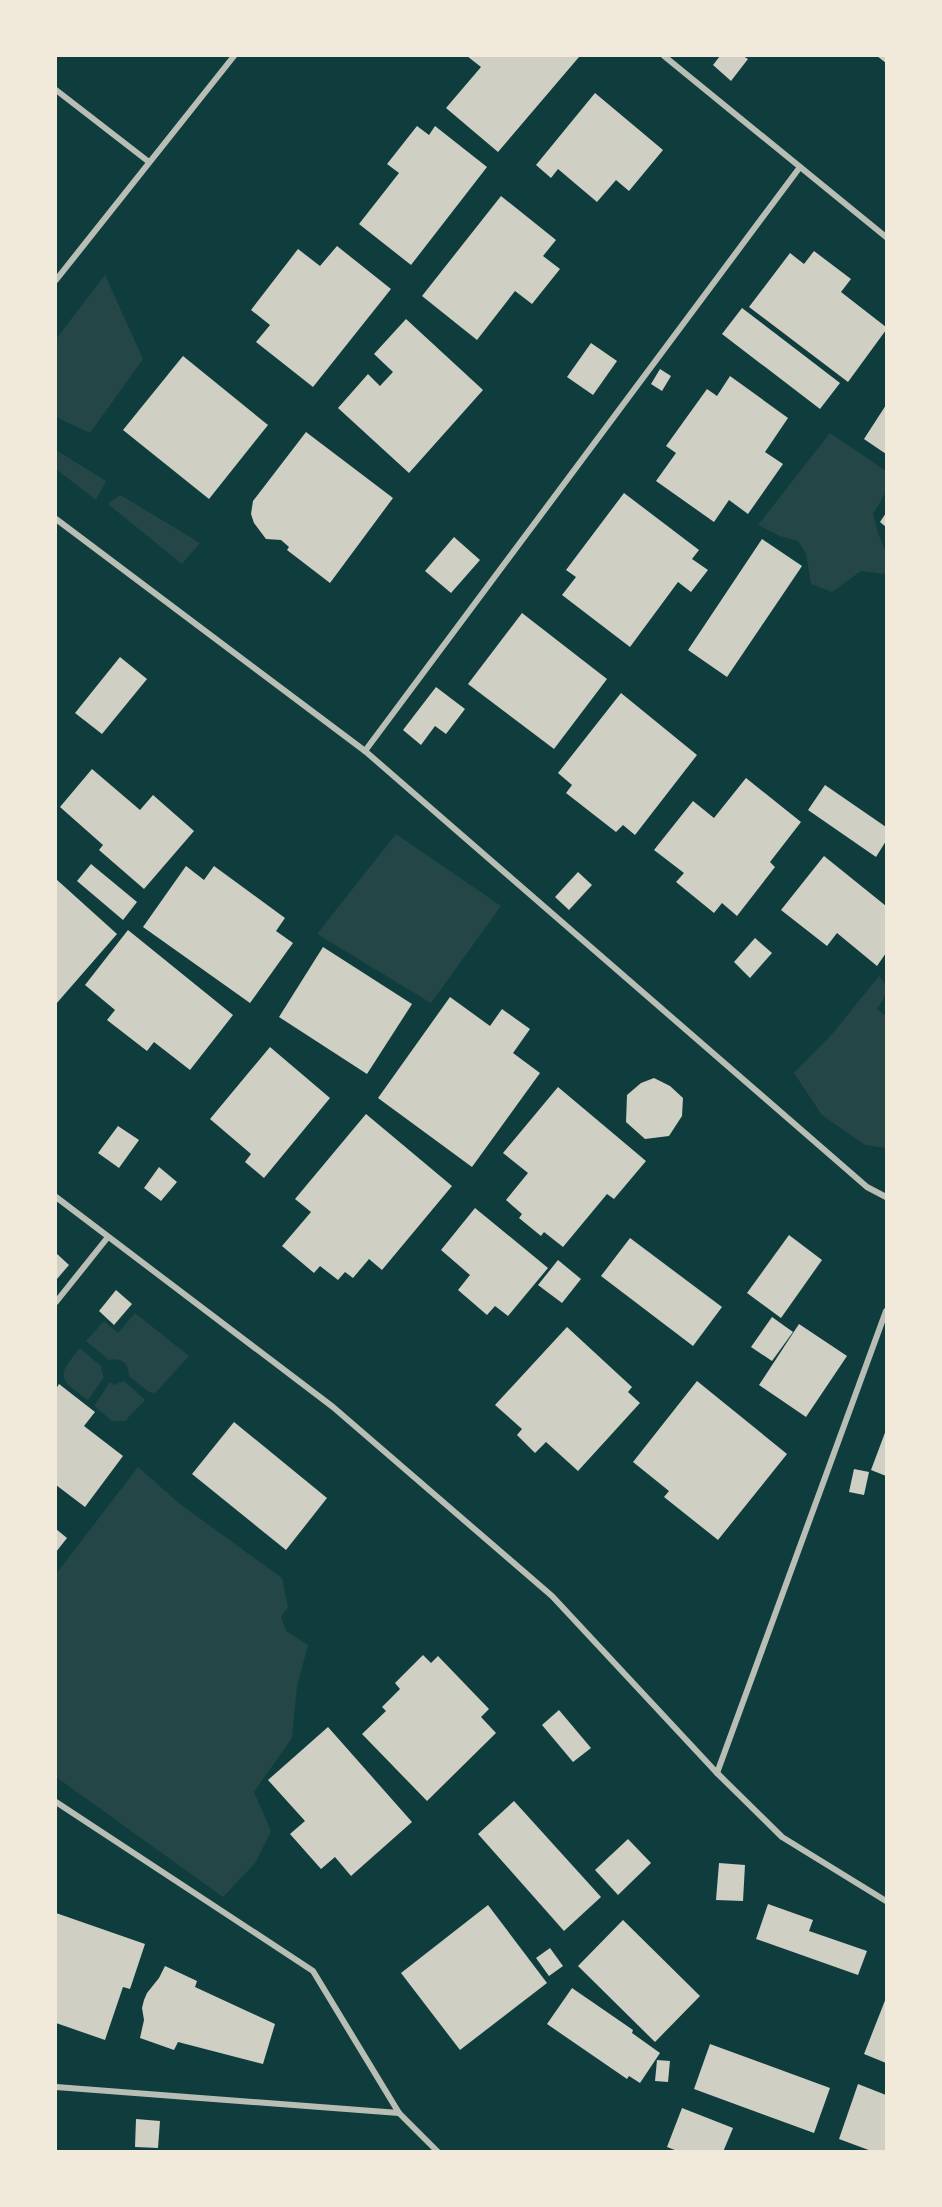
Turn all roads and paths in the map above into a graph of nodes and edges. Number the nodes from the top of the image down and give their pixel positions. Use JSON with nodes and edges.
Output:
{"nodes":[{"id":1,"x":234,"y":56,"type":"edge"},
{"id":2,"x":664,"y":56,"type":"edge"},
{"id":3,"x":56,"y":90,"type":"edge"},
{"id":4,"x":149,"y":162,"type":"junction"},
{"id":5,"x":800,"y":168,"type":"junction"},
{"id":6,"x":886,"y":237,"type":"edge"},
{"id":7,"x":56,"y":280,"type":"edge"},
{"id":8,"x":56,"y":519,"type":"edge"},
{"id":9,"x":365,"y":751,"type":"junction"},
{"id":10,"x":56,"y":1197,"type":"edge"},
{"id":11,"x":886,"y":1197,"type":"edge"},
{"id":12,"x":108,"y":1237,"type":"junction"},
{"id":13,"x":56,"y":1302,"type":"edge"},
{"id":14,"x":886,"y":1311,"type":"edge"},
{"id":15,"x":717,"y":1773,"type":"junction"},
{"id":16,"x":56,"y":1802,"type":"edge"},
{"id":17,"x":886,"y":1901,"type":"edge"},
{"id":18,"x":56,"y":2087,"type":"edge"},
{"id":19,"x":399,"y":2113,"type":"junction"},
{"id":20,"x":438,"y":2151,"type":"edge"}],
"edges":[{"from":1,"to":4,"type":"street"},
{"from":2,"to":5,"type":"street"},
{"from":3,"to":4,"type":"street"},
{"from":4,"to":7,"type":"street"},
{"from":5,"to":6,"type":"street"},
{"from":5,"to":9,"type":"street"},
{"from":8,"to":9,"type":"street"},
{"from":9,"to":11,"type":"street"},
{"from":10,"to":12,"type":"street"},
{"from":12,"to":13,"type":"street"},
{"from":12,"to":15,"type":"street"},
{"from":14,"to":15,"type":"street"},
{"from":15,"to":17,"type":"street"},
{"from":16,"to":19,"type":"street"},
{"from":18,"to":19,"type":"street"},
{"from":19,"to":20,"type":"street"}]}
